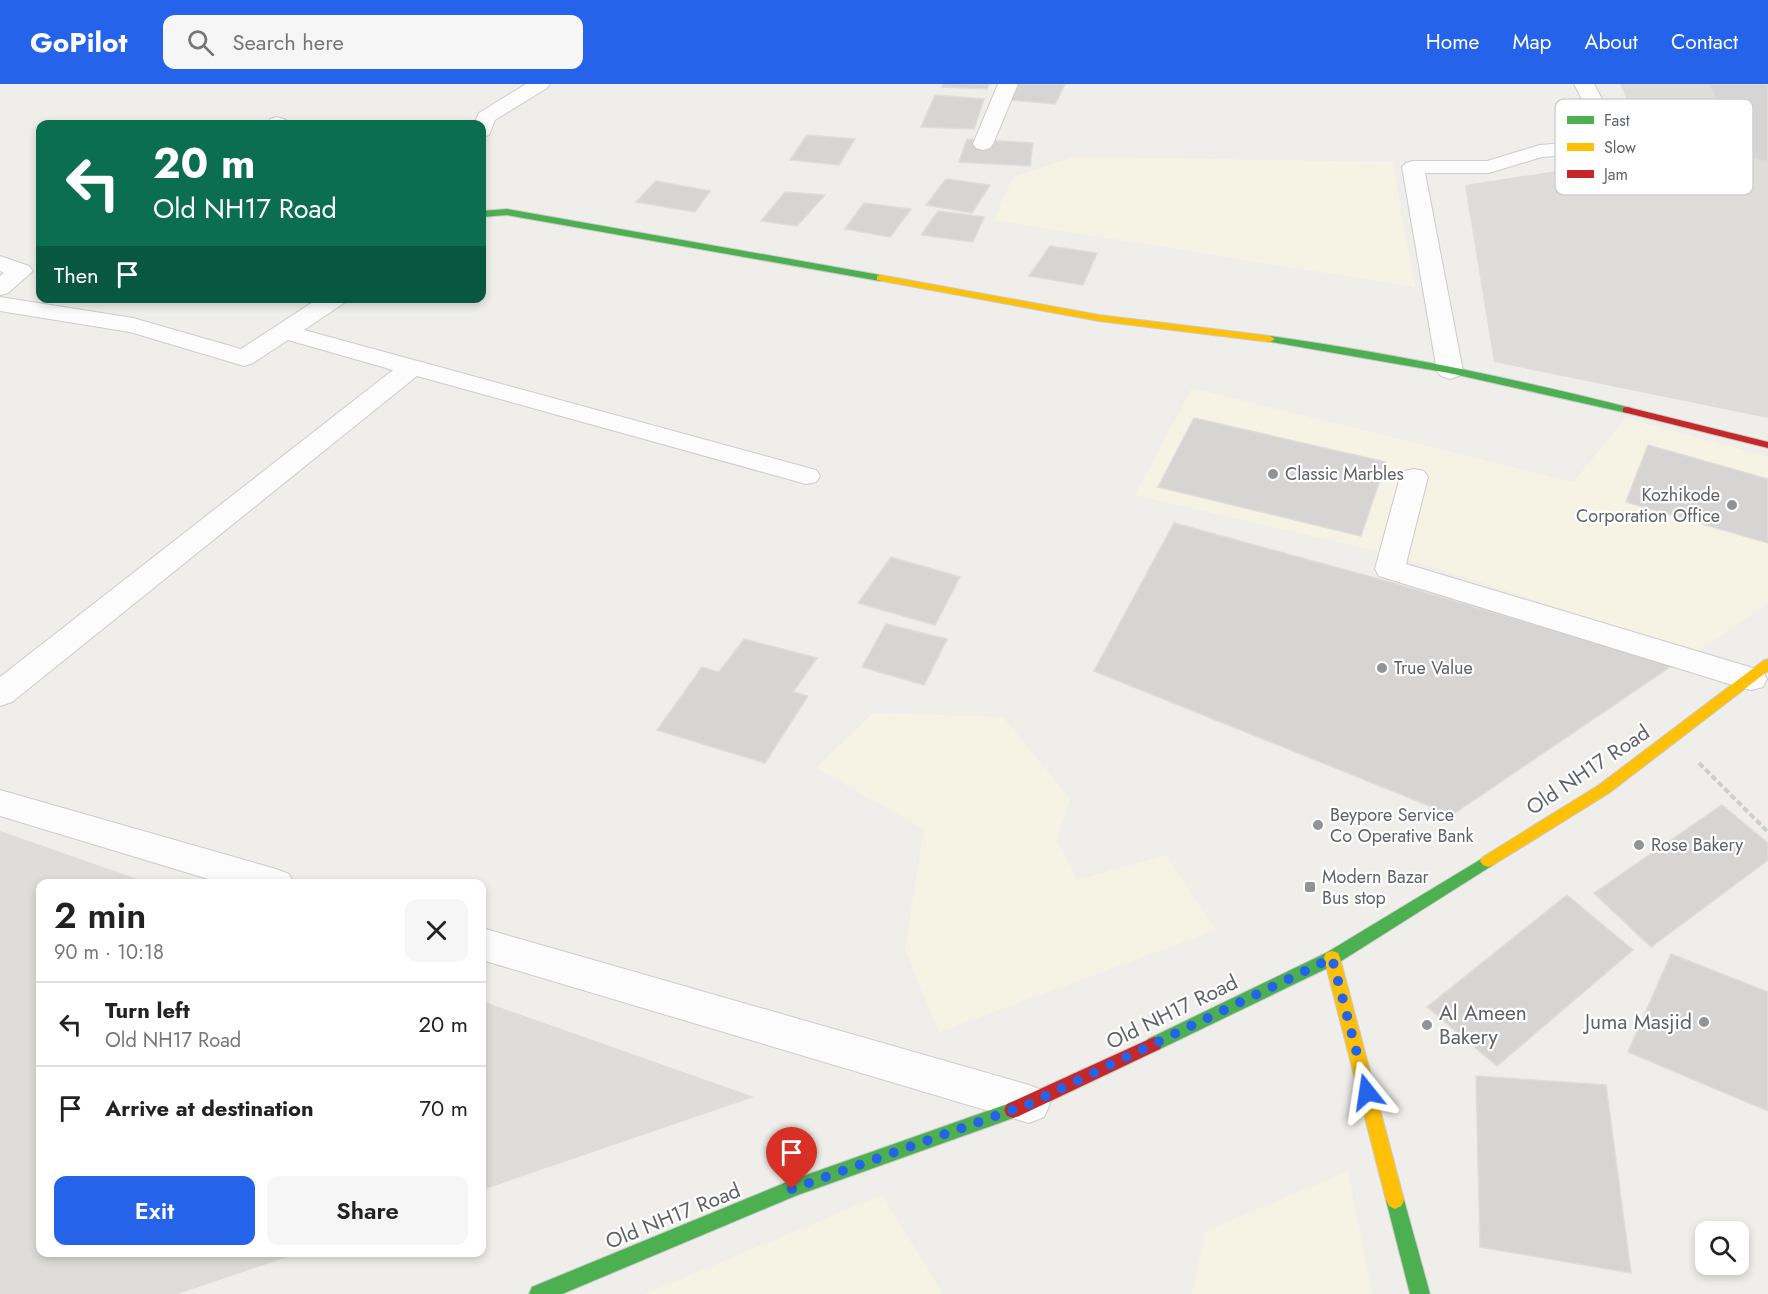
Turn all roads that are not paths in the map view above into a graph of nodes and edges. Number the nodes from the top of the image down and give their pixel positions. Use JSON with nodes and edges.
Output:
{"nodes":[{"id":1,"x":540,"y":84,"type":"edge"},
{"id":2,"x":1008,"y":84,"type":"edge"},
{"id":3,"x":1584,"y":84,"type":"edge"},
{"id":4,"x":1592,"y":99,"type":"edge"},
{"id":5,"x":485,"y":120,"type":"edge"},
{"id":6,"x":983,"y":144,"type":"dead end"},
{"id":7,"x":1555,"y":150,"type":"edge"},
{"id":8,"x":486,"y":214,"type":"edge"},
{"id":9,"x":0,"y":263,"type":"edge"},
{"id":10,"x":0,"y":288,"type":"edge"},
{"id":11,"x":328,"y":303,"type":"edge"},
{"id":12,"x":0,"y":304,"type":"edge"},
{"id":13,"x":285,"y":332,"type":"junction"},
{"id":14,"x":410,"y":369,"type":"junction"},
{"id":15,"x":1450,"y":371,"type":"junction"},
{"id":16,"x":1768,"y":445,"type":"edge"},
{"id":17,"x":806,"y":476,"type":"dead end"},
{"id":18,"x":1414,"y":477,"type":"dead end"},
{"id":19,"x":1759,"y":671,"type":"edge"},
{"id":20,"x":0,"y":694,"type":"edge"},
{"id":21,"x":0,"y":803,"type":"edge"},
{"id":22,"x":259,"y":879,"type":"edge"},
{"id":23,"x":486,"y":945,"type":"edge"},
{"id":24,"x":1332,"y":958,"type":"junction"},
{"id":25,"x":1029,"y":1104,"type":"junction"},
{"id":26,"x":539,"y":1294,"type":"edge"},
{"id":27,"x":1420,"y":1294,"type":"edge"}],
"edges":[{"from":1,"to":5,"type":"street"},
{"from":2,"to":6,"type":"street"},
{"from":3,"to":4,"type":"street"},
{"from":7,"to":15,"type":"street"},
{"from":8,"to":15,"type":"street"},
{"from":9,"to":10,"type":"street"},
{"from":11,"to":13,"type":"street"},
{"from":12,"to":13,"type":"street"},
{"from":13,"to":14,"type":"street"},
{"from":14,"to":17,"type":"street"},
{"from":14,"to":20,"type":"street"},
{"from":15,"to":16,"type":"street"},
{"from":18,"to":19,"type":"street"},
{"from":19,"to":24,"type":"street","name":"Old NH17 Road"},
{"from":21,"to":22,"type":"street"},
{"from":23,"to":25,"type":"street"},
{"from":24,"to":25,"type":"street","name":"Old NH17 Road"},
{"from":24,"to":27,"type":"street"},
{"from":25,"to":26,"type":"street","name":"Old NH17 Road"}]}
